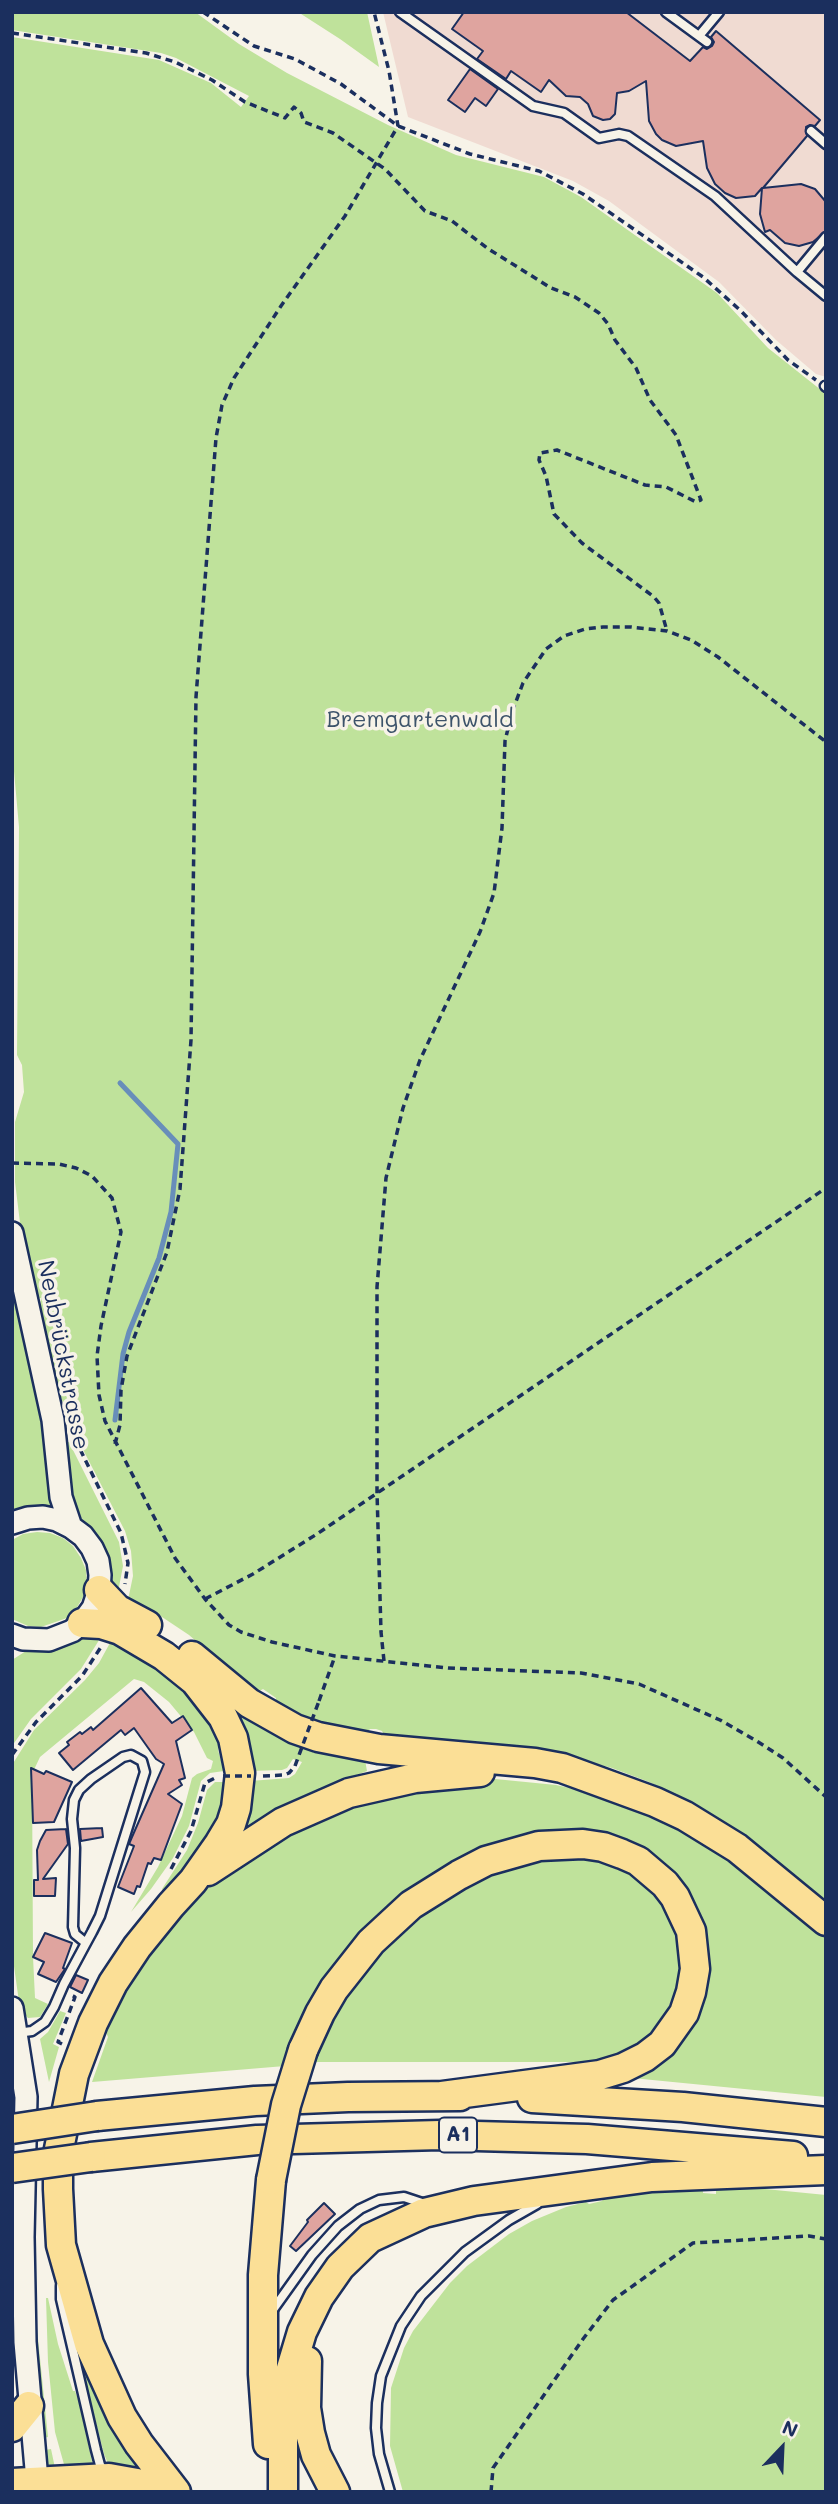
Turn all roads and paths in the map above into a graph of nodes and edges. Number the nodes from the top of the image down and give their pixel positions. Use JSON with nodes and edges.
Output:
{"nodes":[{"id":1,"x":204,"y":12,"type":"edge"},
{"id":2,"x":374,"y":12,"type":"edge"},
{"id":3,"x":400,"y":12,"type":"edge"},
{"id":4,"x":666,"y":12,"type":"edge"},
{"id":5,"x":719,"y":12,"type":"edge"},
{"id":6,"x":12,"y":33,"type":"edge"},
{"id":7,"x":398,"y":126,"type":"junction"},
{"id":8,"x":811,"y":131,"type":"dead end"},
{"id":9,"x":826,"y":144,"type":"edge"},
{"id":10,"x":376,"y":162,"type":"junction"},
{"id":11,"x":826,"y":237,"type":"edge"},
{"id":12,"x":797,"y":272,"type":"junction"},
{"id":13,"x":826,"y":296,"type":"edge"},
{"id":14,"x":825,"y":386,"type":"edge"},
{"id":15,"x":667,"y":631,"type":"junction"},
{"id":16,"x":826,"y":742,"type":"edge"},
{"id":17,"x":12,"y":1163,"type":"edge"},
{"id":18,"x":826,"y":1188,"type":"edge"},
{"id":19,"x":12,"y":1233,"type":"edge"},
{"id":20,"x":72,"y":1433,"type":"dead end"},
{"id":21,"x":115,"y":1444,"type":"junction"},
{"id":22,"x":376,"y":1492,"type":"junction"},
{"id":23,"x":12,"y":1523,"type":"edge"},
{"id":24,"x":71,"y":1527,"type":"junction"},
{"id":25,"x":112,"y":1588,"type":"junction"},
{"id":26,"x":205,"y":1599,"type":"junction"},
{"id":27,"x":82,"y":1623,"type":"junction"},
{"id":28,"x":104,"y":1640,"type":"dead end"},
{"id":29,"x":16,"y":1642,"type":"edge"},
{"id":30,"x":335,"y":1656,"type":"junction"},
{"id":31,"x":384,"y":1661,"type":"junction"},
{"id":32,"x":12,"y":1755,"type":"edge"},
{"id":33,"x":223,"y":1776,"type":"dead end"},
{"id":34,"x":605,"y":1784,"type":"junction"},
{"id":35,"x":826,"y":1797,"type":"edge"},
{"id":36,"x":193,"y":1881,"type":"junction"},
{"id":37,"x":826,"y":1922,"type":"edge"},
{"id":38,"x":86,"y":1943,"type":"junction"},
{"id":39,"x":61,"y":1990,"type":"junction"},
{"id":40,"x":12,"y":2008,"type":"edge"},
{"id":41,"x":17,"y":2033,"type":"junction"},
{"id":42,"x":64,"y":2045,"type":"dead end"},
{"id":43,"x":442,"y":2096,"type":"junction"},
{"id":44,"x":826,"y":2122,"type":"edge"},
{"id":45,"x":12,"y":2129,"type":"edge"},
{"id":46,"x":826,"y":2160,"type":"edge"},
{"id":47,"x":12,"y":2168,"type":"edge"},
{"id":48,"x":826,"y":2169,"type":"edge"},
{"id":49,"x":567,"y":2188,"type":"junction"},
{"id":50,"x":435,"y":2210,"type":"junction"},
{"id":51,"x":398,"y":2225,"type":"junction"},
{"id":52,"x":826,"y":2239,"type":"edge"},
{"id":53,"x":61,"y":2245,"type":"junction"},
{"id":54,"x":263,"y":2325,"type":"junction"},
{"id":55,"x":21,"y":2416,"type":"edge"},
{"id":56,"x":109,"y":2477,"type":"junction"},
{"id":57,"x":21,"y":2485,"type":"edge"},
{"id":58,"x":135,"y":2492,"type":"edge"},
{"id":59,"x":155,"y":2492,"type":"edge"},
{"id":60,"x":176,"y":2492,"type":"edge"},
{"id":61,"x":273,"y":2492,"type":"edge"},
{"id":62,"x":283,"y":2492,"type":"edge"},
{"id":63,"x":335,"y":2492,"type":"edge"},
{"id":64,"x":390,"y":2492,"type":"edge"},
{"id":65,"x":491,"y":2492,"type":"edge"}],
"edges":[{"from":1,"to":7,"type":"path"},
{"from":2,"to":7,"type":"path"},
{"from":3,"to":12,"type":"lane"},
{"from":4,"to":5,"type":"lane"},
{"from":6,"to":10,"type":"path"},
{"from":7,"to":10,"type":"path"},
{"from":7,"to":14,"type":"path"},
{"from":8,"to":9,"type":"lane"},
{"from":10,"to":15,"type":"path"},
{"from":10,"to":21,"type":"path"},
{"from":11,"to":12,"type":"lane"},
{"from":12,"to":13,"type":"lane"},
{"from":15,"to":16,"type":"path"},
{"from":15,"to":22,"type":"path"},
{"from":17,"to":21,"type":"path"},
{"from":18,"to":22,"type":"path"},
{"from":19,"to":24,"type":"main road","name":"Neubrückstrasse"},
{"from":20,"to":25,"type":"path"},
{"from":21,"to":26,"type":"path"},
{"from":22,"to":26,"type":"path"},
{"from":22,"to":31,"type":"path"},
{"from":23,"to":24,"type":"main road"},
{"from":24,"to":25,"type":"main road"},
{"from":25,"to":27,"type":"main road"},
{"from":25,"to":34,"type":"highway"},
{"from":26,"to":30,"type":"path"},
{"from":27,"to":29,"type":"main road"},
{"from":27,"to":36,"type":"highway"},
{"from":28,"to":32,"type":"path"},
{"from":30,"to":31,"type":"path"},
{"from":30,"to":33,"type":"path","bridge":true},
{"from":31,"to":35,"type":"path"},
{"from":34,"to":36,"type":"highway"},
{"from":34,"to":37,"type":"highway"},
{"from":36,"to":53,"type":"highway"},
{"from":38,"to":38,"type":"lane"},
{"from":38,"to":39,"type":"lane"},
{"from":39,"to":41,"type":"lane"},
{"from":39,"to":42,"type":"path"},
{"from":40,"to":41,"type":"main road"},
{"from":41,"to":55,"type":"main road"},
{"from":43,"to":44,"type":"highway","number":"A1"},
{"from":43,"to":45,"type":"highway","number":"A1","bridge":true},
{"from":43,"to":54,"type":"highway","bridge":true},
{"from":46,"to":47,"type":"highway","number":"A1","bridge":true},
{"from":48,"to":49,"type":"highway"},
{"from":49,"to":50,"type":"highway"},
{"from":49,"to":64,"type":"lane"},
{"from":50,"to":51,"type":"highway"},
{"from":50,"to":54,"type":"lane"},
{"from":51,"to":62,"type":"highway"},
{"from":51,"to":63,"type":"highway"},
{"from":52,"to":65,"type":"path"},
{"from":53,"to":56,"type":"lane"},
{"from":53,"to":60,"type":"highway"},
{"from":54,"to":61,"type":"highway"},
{"from":55,"to":57,"type":"main road"},
{"from":56,"to":57,"type":"highway"},
{"from":56,"to":58,"type":"lane"},
{"from":56,"to":59,"type":"highway"}]}
